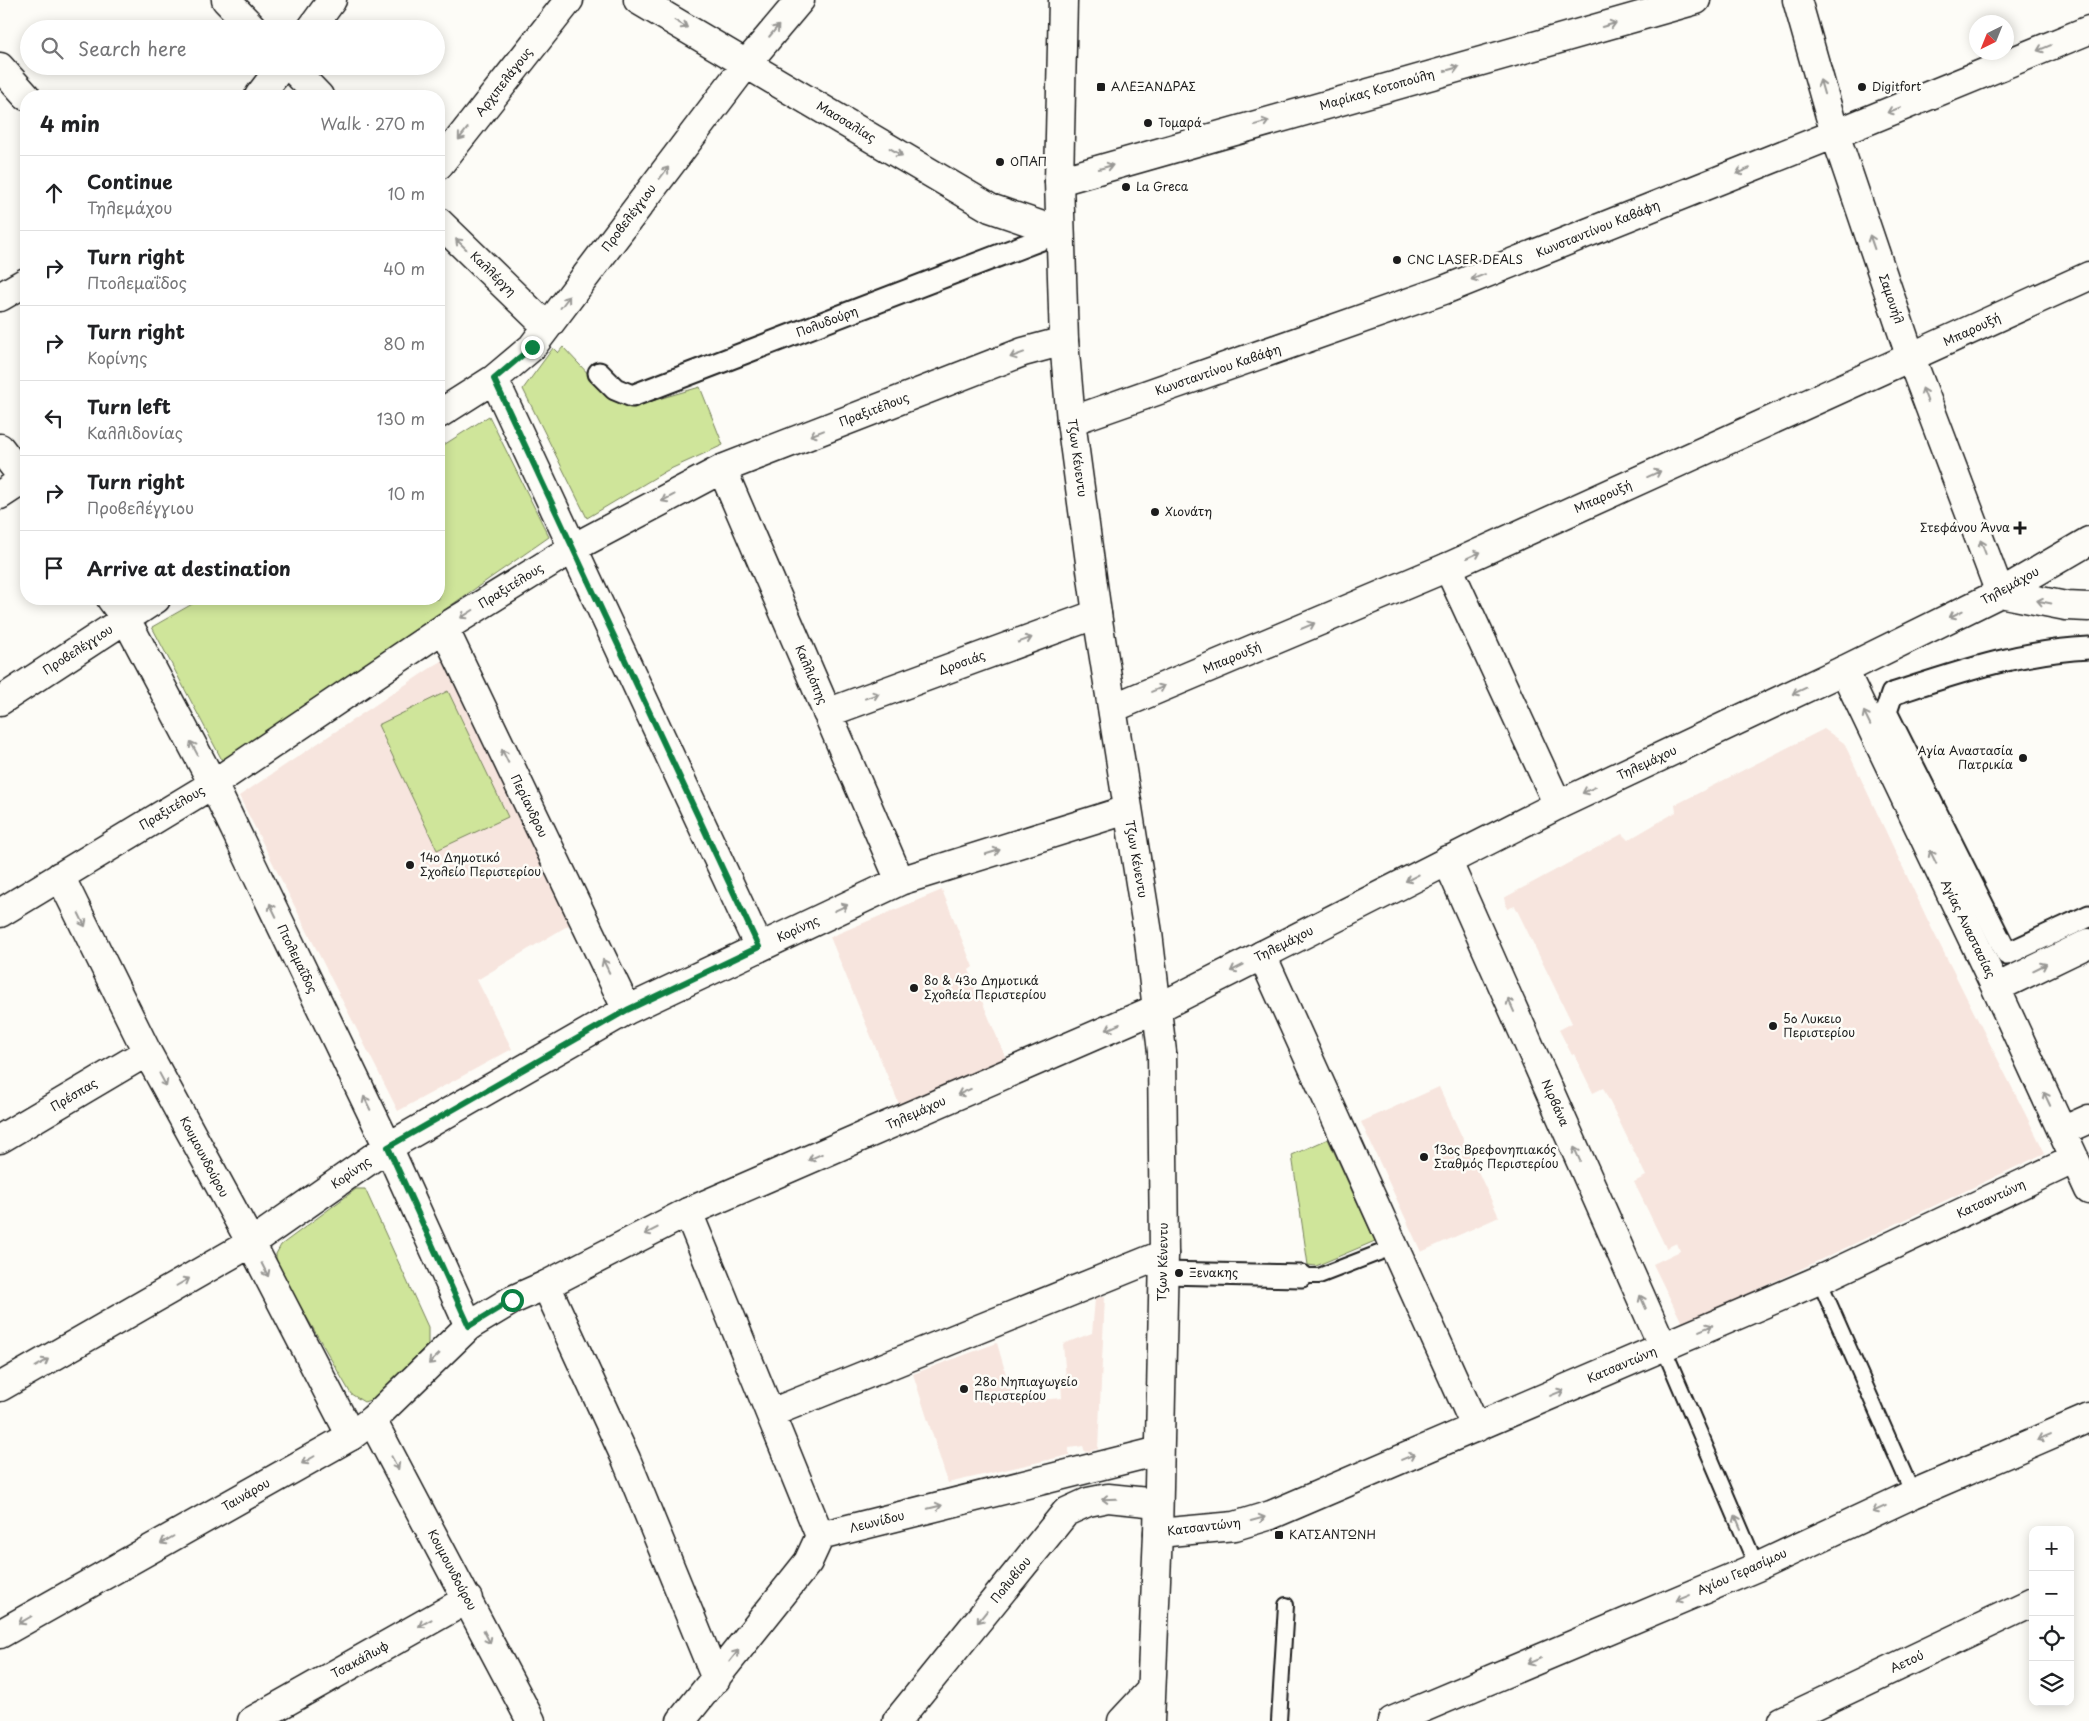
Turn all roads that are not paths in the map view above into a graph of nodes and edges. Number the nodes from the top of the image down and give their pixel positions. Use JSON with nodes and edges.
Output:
{"nodes":[{"id":1,"x":226,"y":0,"type":"edge"},
{"id":2,"x":332,"y":0,"type":"edge"},
{"id":3,"x":570,"y":0,"type":"edge"},
{"id":4,"x":638,"y":0,"type":"edge"},
{"id":5,"x":800,"y":0,"type":"edge"},
{"id":6,"x":1062,"y":0,"type":"edge"},
{"id":7,"x":1696,"y":0,"type":"edge"},
{"id":8,"x":1797,"y":0,"type":"edge"},
{"id":9,"x":245,"y":20,"type":"edge"},
{"id":10,"x":318,"y":20,"type":"edge"},
{"id":11,"x":2089,"y":30,"type":"edge"},
{"id":12,"x":747,"y":63,"type":"junction"},
{"id":13,"x":0,"y":67,"type":"edge"},
{"id":14,"x":275,"y":75,"type":"edge"},
{"id":15,"x":299,"y":75,"type":"edge"},
{"id":16,"x":21,"y":90,"type":"edge"},
{"id":17,"x":264,"y":90,"type":"edge"},
{"id":18,"x":314,"y":90,"type":"edge"},
{"id":19,"x":1835,"y":134,"type":"junction"},
{"id":20,"x":445,"y":157,"type":"edge"},
{"id":21,"x":1059,"y":181,"type":"junction"},
{"id":22,"x":445,"y":228,"type":"edge"},
{"id":23,"x":1060,"y":232,"type":"junction"},
{"id":24,"x":2089,"y":276,"type":"edge"},
{"id":25,"x":20,"y":285,"type":"edge"},
{"id":26,"x":0,"y":296,"type":"edge"},
{"id":27,"x":546,"y":327,"type":"junction"},
{"id":28,"x":1064,"y":342,"type":"junction"},
{"id":29,"x":1911,"y":358,"type":"junction"},
{"id":30,"x":599,"y":373,"type":"dead end"},
{"id":31,"x":494,"y":379,"type":"junction"},
{"id":32,"x":445,"y":410,"type":"edge"},
{"id":33,"x":1071,"y":421,"type":"junction"},
{"id":34,"x":0,"y":448,"type":"edge"},
{"id":35,"x":722,"y":470,"type":"junction"},
{"id":36,"x":20,"y":473,"type":"edge"},
{"id":37,"x":20,"y":483,"type":"edge"},
{"id":38,"x":0,"y":495,"type":"edge"},
{"id":39,"x":2089,"y":541,"type":"edge"},
{"id":40,"x":573,"y":548,"type":"junction"},
{"id":41,"x":1448,"y":567,"type":"junction"},
{"id":42,"x":2000,"y":593,"type":"junction"},
{"id":43,"x":133,"y":605,"type":"edge"},
{"id":44,"x":2089,"y":607,"type":"edge"},
{"id":45,"x":118,"y":609,"type":"edge"},
{"id":46,"x":1098,"y":614,"type":"junction"},
{"id":47,"x":444,"y":628,"type":"junction"},
{"id":48,"x":2089,"y":648,"type":"edge"},
{"id":49,"x":1844,"y":670,"type":"junction"},
{"id":50,"x":0,"y":701,"type":"edge"},
{"id":51,"x":1113,"y":708,"type":"junction"},
{"id":52,"x":826,"y":713,"type":"junction"},
{"id":53,"x":213,"y":784,"type":"junction"},
{"id":54,"x":1558,"y":805,"type":"junction"},
{"id":55,"x":1127,"y":810,"type":"junction"},
{"id":56,"x":1447,"y":860,"type":"junction"},
{"id":57,"x":60,"y":876,"type":"junction"},
{"id":58,"x":900,"y":881,"type":"junction"},
{"id":59,"x":0,"y":913,"type":"edge"},
{"id":60,"x":2089,"y":916,"type":"edge"},
{"id":61,"x":2089,"y":943,"type":"edge"},
{"id":62,"x":759,"y":947,"type":"junction"},
{"id":63,"x":1262,"y":955,"type":"junction"},
{"id":64,"x":1996,"y":988,"type":"junction"},
{"id":65,"x":1158,"y":1008,"type":"junction"},
{"id":66,"x":627,"y":1010,"type":"junction"},
{"id":67,"x":147,"y":1052,"type":"junction"},
{"id":68,"x":2089,"y":1119,"type":"edge"},
{"id":69,"x":2062,"y":1131,"type":"junction"},
{"id":70,"x":0,"y":1139,"type":"edge"},
{"id":71,"x":388,"y":1147,"type":"junction"},
{"id":72,"x":2074,"y":1159,"type":"junction"},
{"id":73,"x":2089,"y":1190,"type":"edge"},
{"id":74,"x":688,"y":1212,"type":"junction"},
{"id":75,"x":251,"y":1244,"type":"junction"},
{"id":76,"x":1394,"y":1247,"type":"junction"},
{"id":77,"x":1163,"y":1264,"type":"junction"},
{"id":78,"x":1302,"y":1276,"type":"joint"},
{"id":79,"x":1819,"y":1280,"type":"junction"},
{"id":80,"x":546,"y":1285,"type":"junction"},
{"id":81,"x":469,"y":1326,"type":"junction"},
{"id":82,"x":1663,"y":1347,"type":"junction"},
{"id":83,"x":0,"y":1387,"type":"edge"},
{"id":84,"x":771,"y":1413,"type":"junction"},
{"id":85,"x":2089,"y":1418,"type":"edge"},
{"id":86,"x":372,"y":1420,"type":"junction"},
{"id":87,"x":1476,"y":1428,"type":"junction"},
{"id":88,"x":350,"y":1436,"type":"junction"},
{"id":89,"x":1159,"y":1450,"type":"junction"},
{"id":90,"x":1913,"y":1494,"type":"junction"},
{"id":91,"x":1157,"y":1503,"type":"junction"},
{"id":92,"x":1158,"y":1533,"type":"junction"},
{"id":93,"x":820,"y":1536,"type":"junction"},
{"id":94,"x":1757,"y":1567,"type":"junction"},
{"id":95,"x":468,"y":1600,"type":"junction"},
{"id":96,"x":2029,"y":1604,"type":"edge"},
{"id":97,"x":1286,"y":1605,"type":"dead end"},
{"id":98,"x":0,"y":1634,"type":"edge"},
{"id":99,"x":716,"y":1679,"type":"junction"},
{"id":100,"x":1150,"y":1691,"type":"junction"},
{"id":101,"x":252,"y":1721,"type":"edge"},
{"id":102,"x":531,"y":1721,"type":"edge"},
{"id":103,"x":681,"y":1721,"type":"edge"},
{"id":104,"x":897,"y":1721,"type":"edge"},
{"id":105,"x":1122,"y":1721,"type":"edge"},
{"id":106,"x":1150,"y":1721,"type":"edge"},
{"id":107,"x":1280,"y":1721,"type":"edge"},
{"id":108,"x":1392,"y":1721,"type":"edge"},
{"id":109,"x":1782,"y":1721,"type":"edge"}],
"edges":[{"from":1,"to":9,"type":"street"},
{"from":2,"to":10,"type":"street"},
{"from":3,"to":20,"type":"street","name":"Αρχιπελάγους","one_way":true},
{"from":4,"to":12,"type":"street","name":"Μασσαλίας","one_way":true},
{"from":12,"to":5,"type":"street","name":"Προβελέγγιου","one_way":true},
{"from":6,"to":21,"type":"street","name":"Τζων Κένεντυ"},
{"from":21,"to":7,"type":"street","name":"Μαρίκας Κοτοπούλη","one_way":true},
{"from":19,"to":8,"type":"street","name":"Σαμουήλ","one_way":true},
{"from":11,"to":19,"type":"street","name":"Κωνσταντίνου Καβάφη","one_way":true},
{"from":12,"to":23,"type":"street","name":"Μασσαλίας","one_way":true},
{"from":27,"to":12,"type":"street","name":"Προβελέγγιου","one_way":true},
{"from":13,"to":16,"type":"street"},
{"from":14,"to":17,"type":"street"},
{"from":15,"to":18,"type":"street"},
{"from":29,"to":19,"type":"street","name":"Σαμουήλ","one_way":true},
{"from":19,"to":33,"type":"street","name":"Κωνσταντίνου Καβάφη","one_way":true},
{"from":21,"to":23,"type":"street","name":"Τζων Κένεντυ"},
{"from":27,"to":22,"type":"street","name":"Καλλέργη","one_way":true},
{"from":23,"to":28,"type":"street","name":"Τζων Κένεντυ"},
{"from":23,"to":30,"type":"street","name":"Πολυδούρη"},
{"from":24,"to":29,"type":"street","name":"Μπαρουξή"},
{"from":25,"to":26,"type":"street"},
{"from":27,"to":31,"type":"street","name":"Προβελέγγιου"},
{"from":28,"to":33,"type":"street","name":"Τζων Κένεντυ"},
{"from":28,"to":35,"type":"street","name":"Πραξιτέλους","one_way":true},
{"from":41,"to":29,"type":"street","name":"Μπαρουξή","one_way":true},
{"from":42,"to":29,"type":"street","name":"Σαμουήλ","one_way":true},
{"from":31,"to":32,"type":"street","name":"Προβελέγγιου"},
{"from":31,"to":40,"type":"street"},
{"from":33,"to":46,"type":"street","name":"Τζων Κένεντυ"},
{"from":34,"to":36,"type":"street"},
{"from":35,"to":40,"type":"street","name":"Πραξιτέλους","one_way":true},
{"from":35,"to":52,"type":"street","name":"Καλλιόπης"},
{"from":37,"to":38,"type":"street"},
{"from":39,"to":42,"type":"street","name":"Τηλεμάχου"},
{"from":40,"to":47,"type":"street","name":"Πραξιτέλους","one_way":true},
{"from":40,"to":62,"type":"street"},
{"from":51,"to":41,"type":"street","name":"Μπαρουξή","one_way":true},
{"from":41,"to":54,"type":"street"},
{"from":44,"to":42,"type":"street","one_way":true},
{"from":42,"to":49,"type":"street","name":"Τηλεμάχου","one_way":true},
{"from":43,"to":45,"type":"street","name":"Προβελέγγιου"},
{"from":45,"to":50,"type":"street","name":"Προβελέγγιου"},
{"from":53,"to":45,"type":"street","name":"Πτολεμαΐδος","one_way":true},
{"from":46,"to":51,"type":"street","name":"Τζων Κένεντυ"},
{"from":52,"to":46,"type":"street","name":"Δροσιάς","one_way":true},
{"from":47,"to":53,"type":"street","name":"Πραξιτέλους"},
{"from":66,"to":47,"type":"street","name":"Περίανδρου","one_way":true},
{"from":48,"to":60,"type":"street"},
{"from":49,"to":54,"type":"street","name":"Τηλεμάχου","one_way":true},
{"from":64,"to":49,"type":"street","name":"Αγίας Αναστασίας","one_way":true},
{"from":51,"to":55,"type":"street","name":"Τζων Κένεντυ"},
{"from":52,"to":58,"type":"street","name":"Καλλιόπης"},
{"from":53,"to":57,"type":"street","name":"Πραξιτέλους"},
{"from":71,"to":53,"type":"street","name":"Πτολεμαΐδος","one_way":true},
{"from":54,"to":56,"type":"street","name":"Τηλεμάχου"},
{"from":58,"to":55,"type":"street","name":"Κορίνης","one_way":true},
{"from":55,"to":65,"type":"street","name":"Τζων Κένεντυ"},
{"from":56,"to":63,"type":"street","name":"Τηλεμάχου","one_way":true},
{"from":82,"to":56,"type":"street","name":"Νιρβάνα","one_way":true},
{"from":57,"to":59,"type":"street","name":"Πραξιτέλους"},
{"from":57,"to":67,"type":"street","name":"Κουμουνδούρου","one_way":true},
{"from":62,"to":58,"type":"street","name":"Κορίνης","one_way":true},
{"from":64,"to":61,"type":"street","one_way":true},
{"from":62,"to":66,"type":"street","name":"Κορίνης"},
{"from":63,"to":65,"type":"street","name":"Τηλεμάχου","one_way":true},
{"from":63,"to":76,"type":"street"},
{"from":69,"to":64,"type":"street","name":"Αγίας Αναστασίας","one_way":true},
{"from":65,"to":74,"type":"street","name":"Τηλεμάχου","one_way":true},
{"from":65,"to":77,"type":"street","name":"Τζων Κένεντυ"},
{"from":66,"to":71,"type":"street","name":"Κορίνης"},
{"from":67,"to":70,"type":"street","name":"Πρέσπας"},
{"from":67,"to":75,"type":"street","name":"Κουμουνδούρου","one_way":true},
{"from":68,"to":69,"type":"street"},
{"from":69,"to":72,"type":"street","name":"Αγίας Αναστασίας"},
{"from":71,"to":75,"type":"street","name":"Κορίνης"},
{"from":71,"to":81,"type":"street","name":"Πτολεμαΐδος"},
{"from":72,"to":73,"type":"street","name":"Αγίας Αναστασίας"},
{"from":72,"to":79,"type":"street","name":"Κατσαντώνη"},
{"from":74,"to":80,"type":"street","name":"Τηλεμάχου","one_way":true},
{"from":74,"to":84,"type":"street"},
{"from":83,"to":75,"type":"street","name":"Κορίνης","one_way":true},
{"from":75,"to":88,"type":"street","name":"Κουμουνδούρου","one_way":true},
{"from":76,"to":78,"type":"lane"},
{"from":76,"to":87,"type":"street"},
{"from":77,"to":78,"type":"street"},
{"from":77,"to":84,"type":"street"},
{"from":77,"to":89,"type":"street","name":"Τζων Κένεντυ"},
{"from":82,"to":79,"type":"street","name":"Κατσαντώνη","one_way":true},
{"from":79,"to":90,"type":"lane"},
{"from":80,"to":81,"type":"street","name":"Τηλεμάχου"},
{"from":80,"to":99,"type":"street"},
{"from":81,"to":86,"type":"street","name":"Ταινάρου","one_way":true},
{"from":87,"to":82,"type":"street","name":"Κατσαντώνη","one_way":true},
{"from":94,"to":82,"type":"lane","one_way":true},
{"from":84,"to":93,"type":"street"},
{"from":85,"to":90,"type":"street","name":"Αγίου Γερασίμου","one_way":true},
{"from":86,"to":88,"type":"street","name":"Ταινάρου"},
{"from":86,"to":95,"type":"street","name":"Κουμουνδούρου","one_way":true},
{"from":92,"to":87,"type":"street","name":"Κατσαντώνη","one_way":true},
{"from":88,"to":98,"type":"street","name":"Ταινάρου","one_way":true},
{"from":89,"to":91,"type":"street","name":"Τζων Κένεντυ"},
{"from":93,"to":89,"type":"street","name":"Λεωνίδου","one_way":true},
{"from":90,"to":94,"type":"street","name":"Αγίου Γερασίμου","one_way":true},
{"from":91,"to":92,"type":"street","name":"Τζων Κένεντυ"},
{"from":91,"to":104,"type":"street","name":"Πολυβίου","one_way":true},
{"from":92,"to":100,"type":"street","name":"Τζων Κένεντυ"},
{"from":99,"to":93,"type":"street","one_way":true},
{"from":94,"to":108,"type":"street","name":"Αγίου Γερασίμου","one_way":true},
{"from":95,"to":101,"type":"street","name":"Τσακάλωφ","one_way":true},
{"from":95,"to":102,"type":"street","name":"Κουμουνδούρου","one_way":true},
{"from":96,"to":109,"type":"street","name":"Αετού"},
{"from":97,"to":107,"type":"lane"},
{"from":99,"to":103,"type":"street"},
{"from":100,"to":105,"type":"street"},
{"from":100,"to":106,"type":"street","name":"Τζων Κένεντυ"}]}
